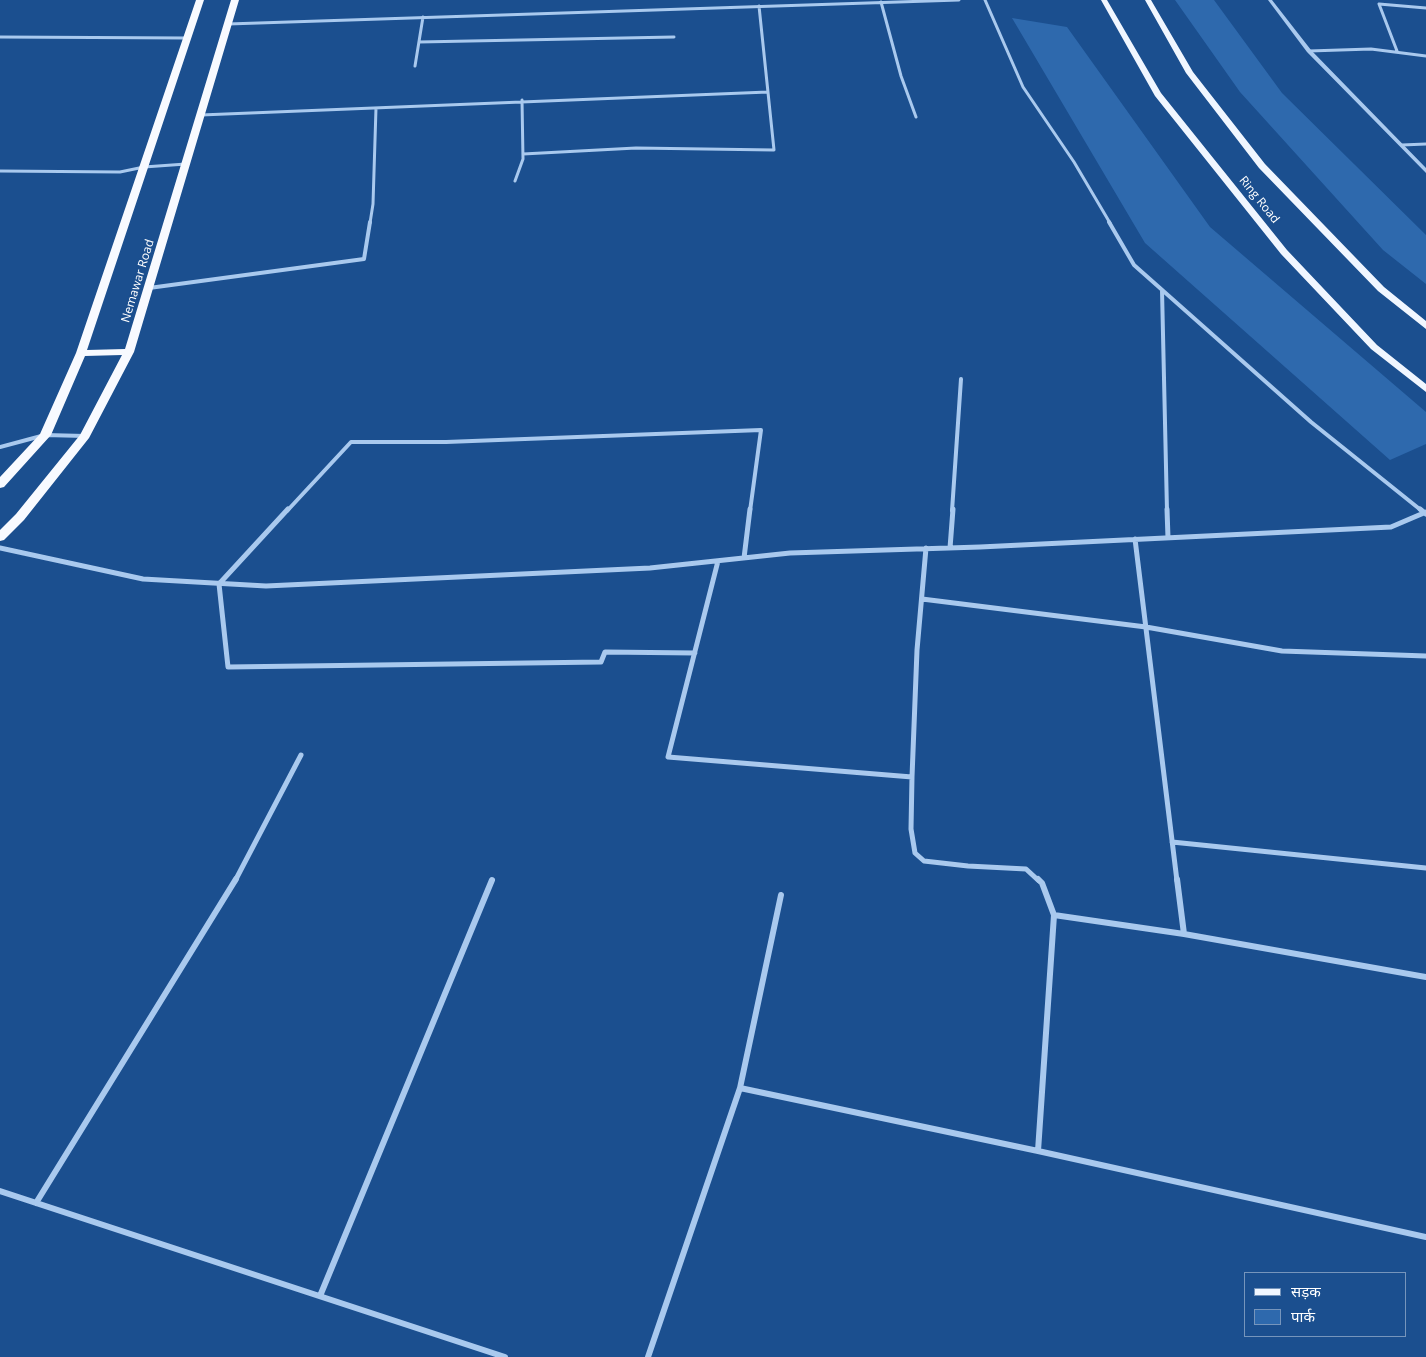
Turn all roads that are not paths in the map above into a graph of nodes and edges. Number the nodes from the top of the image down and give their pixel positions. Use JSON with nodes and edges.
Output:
{"nodes":[{"id":1,"x":200,"y":0,"type":"edge"},
{"id":2,"x":235,"y":0,"type":"edge"},
{"id":3,"x":812,"y":0,"type":"edge"},
{"id":4,"x":959,"y":0,"type":"edge"},
{"id":5,"x":985,"y":0,"type":"edge"},
{"id":6,"x":1104,"y":0,"type":"edge"},
{"id":7,"x":1148,"y":0,"type":"edge"},
{"id":8,"x":1270,"y":0,"type":"edge"},
{"id":9,"x":881,"y":2,"type":"junction"},
{"id":10,"x":814,"y":4,"type":"junction"},
{"id":11,"x":759,"y":6,"type":"junction"},
{"id":12,"x":1426,"y":8,"type":"edge"},
{"id":13,"x":423,"y":17,"type":"junction"},
{"id":14,"x":228,"y":24,"type":"junction"},
{"id":15,"x":0,"y":37,"type":"edge"},
{"id":16,"x":674,"y":37,"type":"dead end"},
{"id":17,"x":186,"y":38,"type":"junction"},
{"id":18,"x":419,"y":42,"type":"junction"},
{"id":19,"x":1309,"y":50,"type":"junction"},
{"id":20,"x":1397,"y":51,"type":"junction"},
{"id":21,"x":1426,"y":56,"type":"edge"},
{"id":22,"x":415,"y":66,"type":"dead end"},
{"id":23,"x":768,"y":92,"type":"junction"},
{"id":24,"x":522,"y":100,"type":"junction"},
{"id":25,"x":376,"y":108,"type":"junction"},
{"id":26,"x":201,"y":115,"type":"junction"},
{"id":27,"x":916,"y":117,"type":"dead end"},
{"id":28,"x":1426,"y":144,"type":"edge"},
{"id":29,"x":1402,"y":145,"type":"junction"},
{"id":30,"x":523,"y":154,"type":"junction"},
{"id":31,"x":186,"y":164,"type":"junction"},
{"id":32,"x":144,"y":167,"type":"junction"},
{"id":33,"x":1426,"y":171,"type":"edge"},
{"id":34,"x":0,"y":172,"type":"edge"},
{"id":35,"x":515,"y":181,"type":"dead end"},
{"id":36,"x":149,"y":288,"type":"junction"},
{"id":37,"x":1162,"y":290,"type":"junction"},
{"id":38,"x":1426,"y":326,"type":"edge"},
{"id":39,"x":129,"y":352,"type":"junction"},
{"id":40,"x":81,"y":353,"type":"junction"},
{"id":41,"x":961,"y":379,"type":"dead end"},
{"id":42,"x":1426,"y":388,"type":"edge"},
{"id":43,"x":45,"y":435,"type":"junction"},
{"id":44,"x":85,"y":436,"type":"junction"},
{"id":45,"x":0,"y":447,"type":"edge"},
{"id":46,"x":0,"y":484,"type":"edge"},
{"id":47,"x":1425,"y":514,"type":"edge"},
{"id":48,"x":0,"y":537,"type":"edge"},
{"id":49,"x":1168,"y":538,"type":"junction"},
{"id":50,"x":1135,"y":539,"type":"junction"},
{"id":51,"x":0,"y":548,"type":"edge"},
{"id":52,"x":926,"y":548,"type":"junction"},
{"id":53,"x":950,"y":548,"type":"junction"},
{"id":54,"x":744,"y":558,"type":"junction"},
{"id":55,"x":718,"y":561,"type":"junction"},
{"id":56,"x":219,"y":584,"type":"junction"},
{"id":57,"x":922,"y":599,"type":"junction"},
{"id":58,"x":1146,"y":627,"type":"junction"},
{"id":59,"x":694,"y":653,"type":"junction"},
{"id":60,"x":1426,"y":656,"type":"edge"},
{"id":61,"x":302,"y":755,"type":"dead end"},
{"id":62,"x":912,"y":777,"type":"junction"},
{"id":63,"x":1172,"y":842,"type":"junction"},
{"id":64,"x":1426,"y":868,"type":"edge"},
{"id":65,"x":492,"y":880,"type":"dead end"},
{"id":66,"x":781,"y":895,"type":"dead end"},
{"id":67,"x":1054,"y":915,"type":"junction"},
{"id":68,"x":1184,"y":934,"type":"junction"},
{"id":69,"x":1426,"y":977,"type":"edge"},
{"id":70,"x":740,"y":1088,"type":"junction"},
{"id":71,"x":1038,"y":1151,"type":"junction"},
{"id":72,"x":0,"y":1191,"type":"edge"},
{"id":73,"x":36,"y":1203,"type":"junction"},
{"id":74,"x":1426,"y":1237,"type":"edge"},
{"id":75,"x":320,"y":1296,"type":"junction"},
{"id":76,"x":505,"y":1357,"type":"edge"},
{"id":77,"x":648,"y":1357,"type":"edge"}],
"edges":[{"from":1,"to":17,"type":"highway"},
{"from":2,"to":14,"type":"highway","name":"Nemawar Road"},
{"from":3,"to":10,"type":"street"},
{"from":4,"to":9,"type":"street"},
{"from":5,"to":37,"type":"street"},
{"from":6,"to":42,"type":"main road","name":"Ring Road"},
{"from":7,"to":38,"type":"main road","name":"Ring Road"},
{"from":8,"to":19,"type":"street"},
{"from":9,"to":10,"type":"street"},
{"from":9,"to":27,"type":"street"},
{"from":10,"to":11,"type":"street"},
{"from":11,"to":13,"type":"street"},
{"from":11,"to":23,"type":"street"},
{"from":12,"to":20,"type":"street"},
{"from":13,"to":14,"type":"street"},
{"from":13,"to":18,"type":"street"},
{"from":14,"to":26,"type":"highway","name":"Nemawar Road"},
{"from":15,"to":17,"type":"street"},
{"from":16,"to":18,"type":"street"},
{"from":17,"to":32,"type":"highway"},
{"from":18,"to":22,"type":"street"},
{"from":19,"to":20,"type":"street"},
{"from":19,"to":29,"type":"street"},
{"from":20,"to":21,"type":"street"},
{"from":23,"to":24,"type":"street"},
{"from":23,"to":30,"type":"street"},
{"from":24,"to":25,"type":"street"},
{"from":24,"to":30,"type":"street"},
{"from":25,"to":26,"type":"street"},
{"from":25,"to":36,"type":"street"},
{"from":26,"to":31,"type":"highway","name":"Nemawar Road"},
{"from":28,"to":29,"type":"street"},
{"from":29,"to":33,"type":"street"},
{"from":30,"to":35,"type":"street"},
{"from":31,"to":32,"type":"street"},
{"from":31,"to":36,"type":"highway","name":"Nemawar Road"},
{"from":32,"to":34,"type":"street"},
{"from":32,"to":40,"type":"highway"},
{"from":36,"to":39,"type":"highway","name":"Nemawar Road"},
{"from":37,"to":47,"type":"street"},
{"from":37,"to":49,"type":"street"},
{"from":39,"to":40,"type":"highway"},
{"from":39,"to":44,"type":"highway","name":"Nemawar Road"},
{"from":40,"to":43,"type":"highway"},
{"from":41,"to":53,"type":"street"},
{"from":43,"to":44,"type":"street"},
{"from":43,"to":45,"type":"street"},
{"from":43,"to":46,"type":"highway"},
{"from":44,"to":48,"type":"highway","name":"Nemawar Road"},
{"from":47,"to":49,"type":"street"},
{"from":49,"to":50,"type":"street"},
{"from":50,"to":53,"type":"street"},
{"from":50,"to":58,"type":"street"},
{"from":51,"to":56,"type":"street"},
{"from":52,"to":53,"type":"street"},
{"from":52,"to":54,"type":"street"},
{"from":52,"to":57,"type":"street"},
{"from":54,"to":55,"type":"street"},
{"from":54,"to":56,"type":"street"},
{"from":55,"to":56,"type":"street"},
{"from":55,"to":59,"type":"street"},
{"from":56,"to":59,"type":"street"},
{"from":57,"to":58,"type":"street"},
{"from":57,"to":62,"type":"street"},
{"from":58,"to":60,"type":"street"},
{"from":58,"to":63,"type":"street"},
{"from":59,"to":62,"type":"street"},
{"from":61,"to":73,"type":"street"},
{"from":62,"to":67,"type":"street"},
{"from":63,"to":64,"type":"street"},
{"from":63,"to":68,"type":"street"},
{"from":65,"to":75,"type":"street"},
{"from":66,"to":70,"type":"street"},
{"from":67,"to":68,"type":"street"},
{"from":67,"to":71,"type":"street"},
{"from":68,"to":69,"type":"street"},
{"from":70,"to":71,"type":"street"},
{"from":70,"to":77,"type":"street"},
{"from":71,"to":74,"type":"street"},
{"from":72,"to":73,"type":"street"},
{"from":73,"to":75,"type":"street"},
{"from":75,"to":76,"type":"street"}]}
